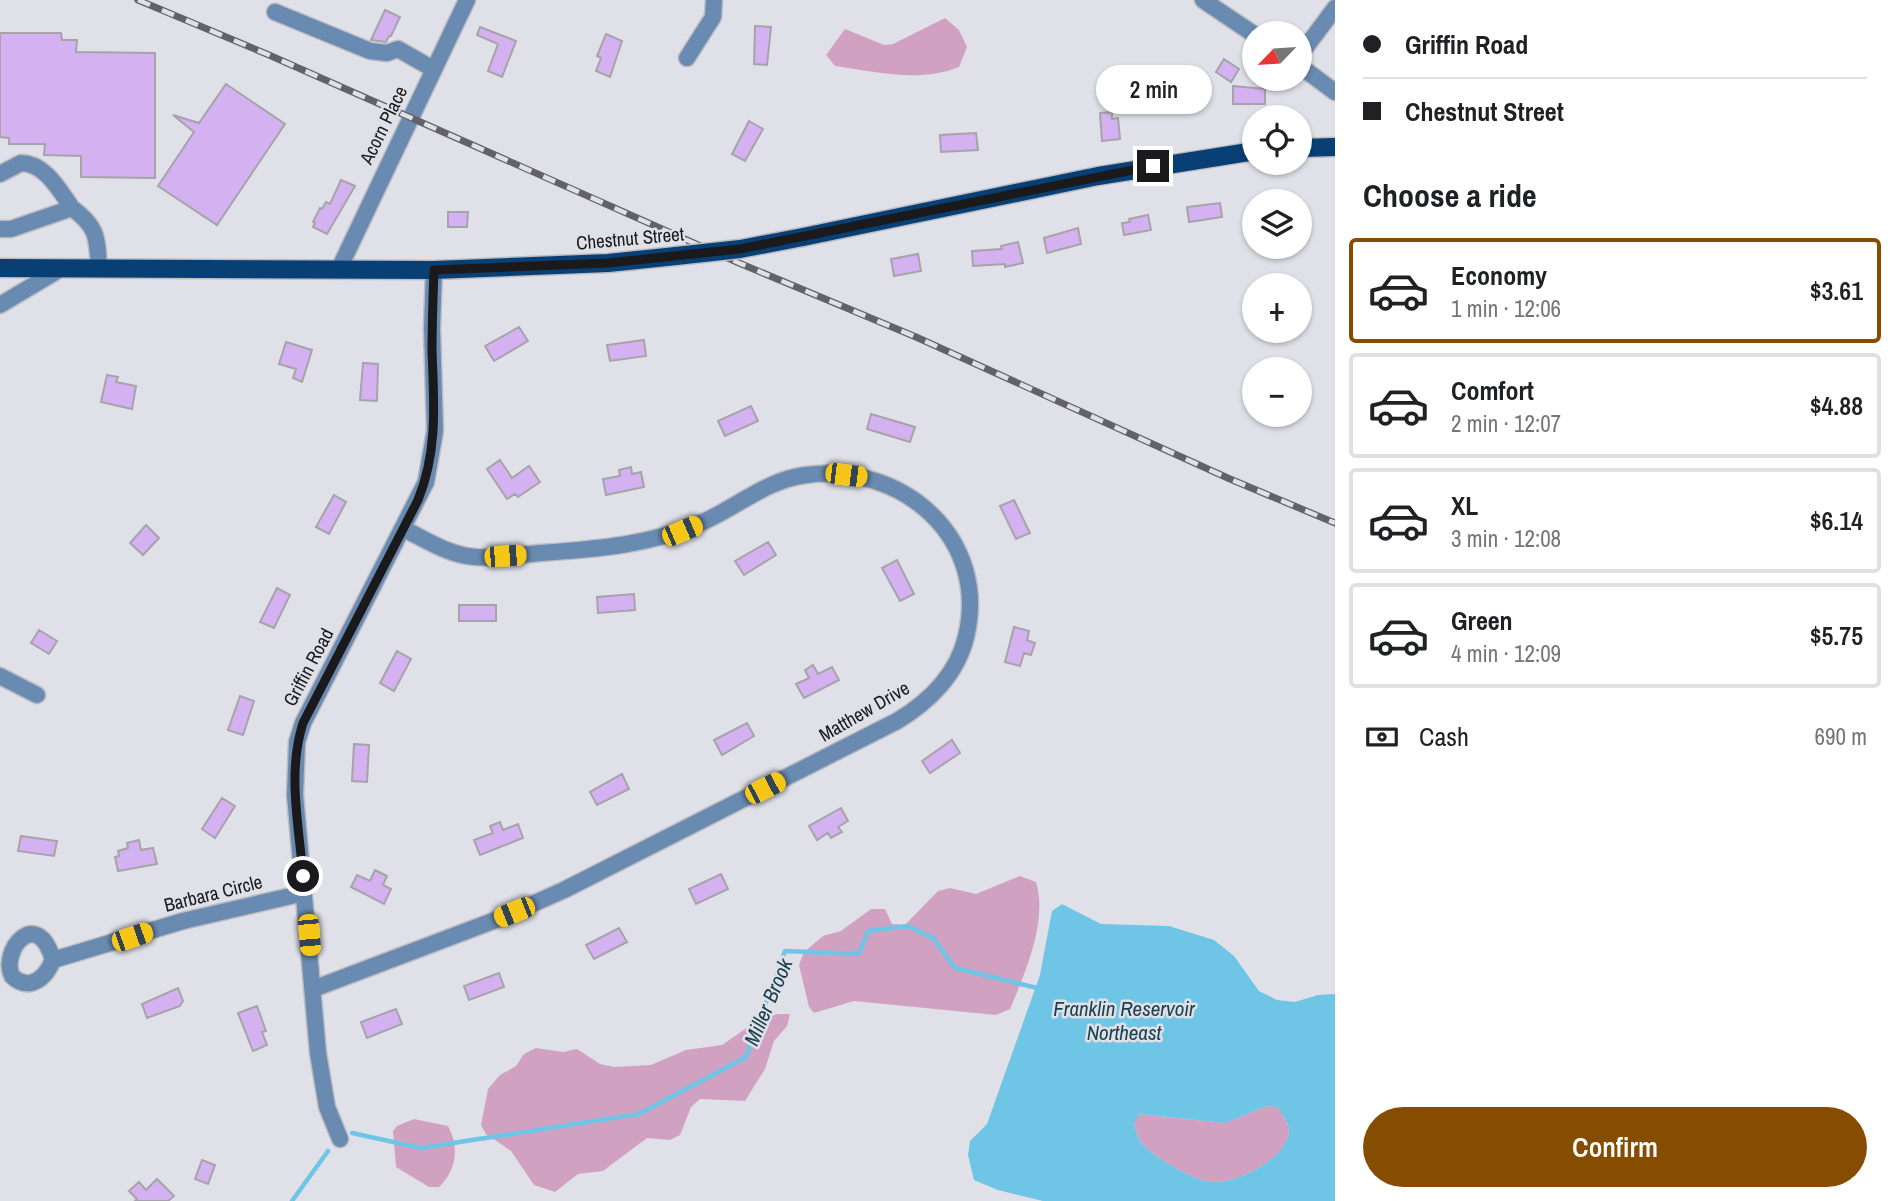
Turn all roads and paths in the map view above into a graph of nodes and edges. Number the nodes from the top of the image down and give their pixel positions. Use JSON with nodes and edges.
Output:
{"nodes":[{"id":1,"x":467,"y":0,"type":"edge"},
{"id":2,"x":714,"y":0,"type":"edge"},
{"id":3,"x":1203,"y":0,"type":"edge"},
{"id":4,"x":1335,"y":8,"type":"edge"},
{"id":5,"x":275,"y":12,"type":"dead end"},
{"id":6,"x":1242,"y":26,"type":"edge"},
{"id":7,"x":1312,"y":39,"type":"edge"},
{"id":8,"x":687,"y":58,"type":"dead end"},
{"id":9,"x":433,"y":69,"type":"junction"},
{"id":10,"x":1312,"y":75,"type":"edge"},
{"id":11,"x":1335,"y":92,"type":"edge"},
{"id":12,"x":1335,"y":147,"type":"edge"},
{"id":13,"x":1312,"y":148,"type":"edge"},
{"id":14,"x":1242,"y":153,"type":"edge"},
{"id":15,"x":0,"y":174,"type":"edge"},
{"id":16,"x":72,"y":208,"type":"junction"},
{"id":17,"x":0,"y":229,"type":"edge"},
{"id":18,"x":0,"y":268,"type":"edge"},
{"id":19,"x":62,"y":268,"type":"junction"},
{"id":20,"x":99,"y":268,"type":"junction"},
{"id":21,"x":339,"y":268,"type":"junction"},
{"id":22,"x":434,"y":270,"type":"junction"},
{"id":23,"x":0,"y":305,"type":"edge"},
{"id":24,"x":404,"y":529,"type":"junction"},
{"id":25,"x":0,"y":676,"type":"edge"},
{"id":26,"x":37,"y":695,"type":"dead end"},
{"id":27,"x":304,"y":893,"type":"junction"},
{"id":28,"x":53,"y":960,"type":"dead end"},
{"id":29,"x":313,"y":989,"type":"junction"},
{"id":30,"x":340,"y":1139,"type":"dead end"}],
"edges":[{"from":1,"to":9,"type":"street","name":"Acorn Place"},
{"from":2,"to":8,"type":"street"},
{"from":3,"to":6,"type":"street"},
{"from":4,"to":7,"type":"street"},
{"from":5,"to":9,"type":"street"},
{"from":9,"to":21,"type":"street","name":"Acorn Place"},
{"from":10,"to":11,"type":"street"},
{"from":12,"to":13,"type":"main road"},
{"from":14,"to":22,"type":"main road","name":"Chestnut Street","bridge":true},
{"from":15,"to":16,"type":"street"},
{"from":16,"to":17,"type":"street"},
{"from":16,"to":20,"type":"street"},
{"from":18,"to":19,"type":"main road","name":"Chestnut Street"},
{"from":19,"to":20,"type":"main road","name":"Chestnut Street"},
{"from":19,"to":23,"type":"street"},
{"from":20,"to":21,"type":"main road","name":"Chestnut Street"},
{"from":21,"to":22,"type":"main road","name":"Chestnut Street"},
{"from":22,"to":24,"type":"street","name":"Griffin Road"},
{"from":24,"to":27,"type":"street","name":"Griffin Road"},
{"from":24,"to":29,"type":"street","name":"Matthew Drive"},
{"from":25,"to":26,"type":"street"},
{"from":27,"to":28,"type":"street","name":"Barbara Circle"},
{"from":27,"to":29,"type":"street","name":"Griffin Road"},
{"from":29,"to":30,"type":"street","name":"Griffin Road"}]}
